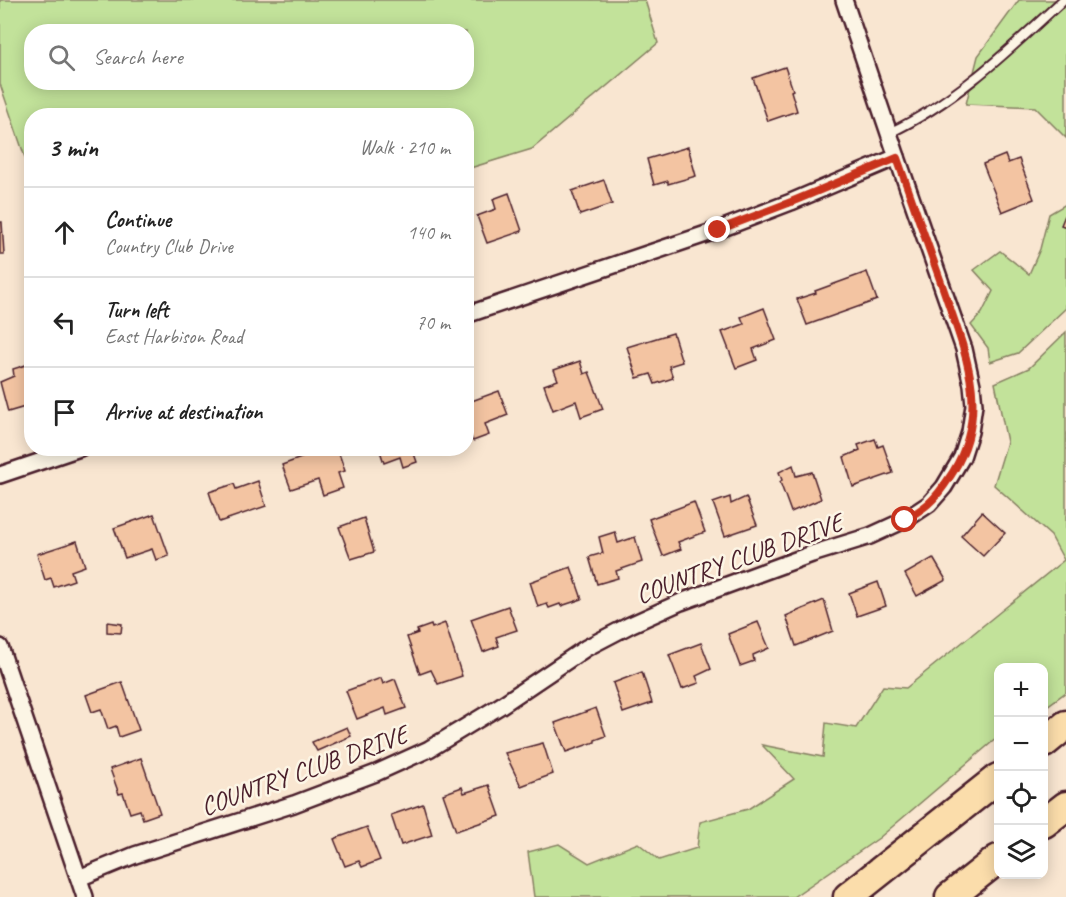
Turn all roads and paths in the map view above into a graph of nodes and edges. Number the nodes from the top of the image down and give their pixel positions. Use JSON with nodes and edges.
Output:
{"nodes":[{"id":1,"x":844,"y":0,"type":"edge"},
{"id":2,"x":1063,"y":0,"type":"edge"},
{"id":3,"x":889,"y":133,"type":"junction"},
{"id":4,"x":897,"y":158,"type":"junction"},
{"id":5,"x":474,"y":312,"type":"edge"},
{"id":6,"x":56,"y":456,"type":"edge"},
{"id":7,"x":0,"y":475,"type":"edge"},
{"id":8,"x":0,"y":647,"type":"edge"},
{"id":9,"x":1066,"y":725,"type":"edge"},
{"id":10,"x":1048,"y":740,"type":"edge"},
{"id":11,"x":994,"y":782,"type":"edge"},
{"id":12,"x":1066,"y":806,"type":"edge"},
{"id":13,"x":1048,"y":820,"type":"edge"},
{"id":14,"x":994,"y":865,"type":"edge"},
{"id":15,"x":994,"y":866,"type":"edge"},
{"id":16,"x":79,"y":878,"type":"junction"},
{"id":17,"x":85,"y":897,"type":"edge"},
{"id":18,"x":848,"y":897,"type":"edge"},
{"id":19,"x":950,"y":897,"type":"edge"},
{"id":20,"x":960,"y":897,"type":"edge"}],
"edges":[{"from":1,"to":3,"type":"street","name":"COUNTRY CLUB DRIVE"},
{"from":2,"to":3,"type":"lane"},
{"from":3,"to":4,"type":"street","name":"COUNTRY CLUB DRIVE"},
{"from":4,"to":5,"type":"street"},
{"from":4,"to":16,"type":"street","name":"COUNTRY CLUB DRIVE"},
{"from":6,"to":7,"type":"street"},
{"from":8,"to":16,"type":"street"},
{"from":9,"to":10,"type":"highway"},
{"from":11,"to":18,"type":"highway"},
{"from":12,"to":13,"type":"highway"},
{"from":14,"to":19,"type":"highway"},
{"from":15,"to":20,"type":"highway"},
{"from":16,"to":17,"type":"street"}]}
